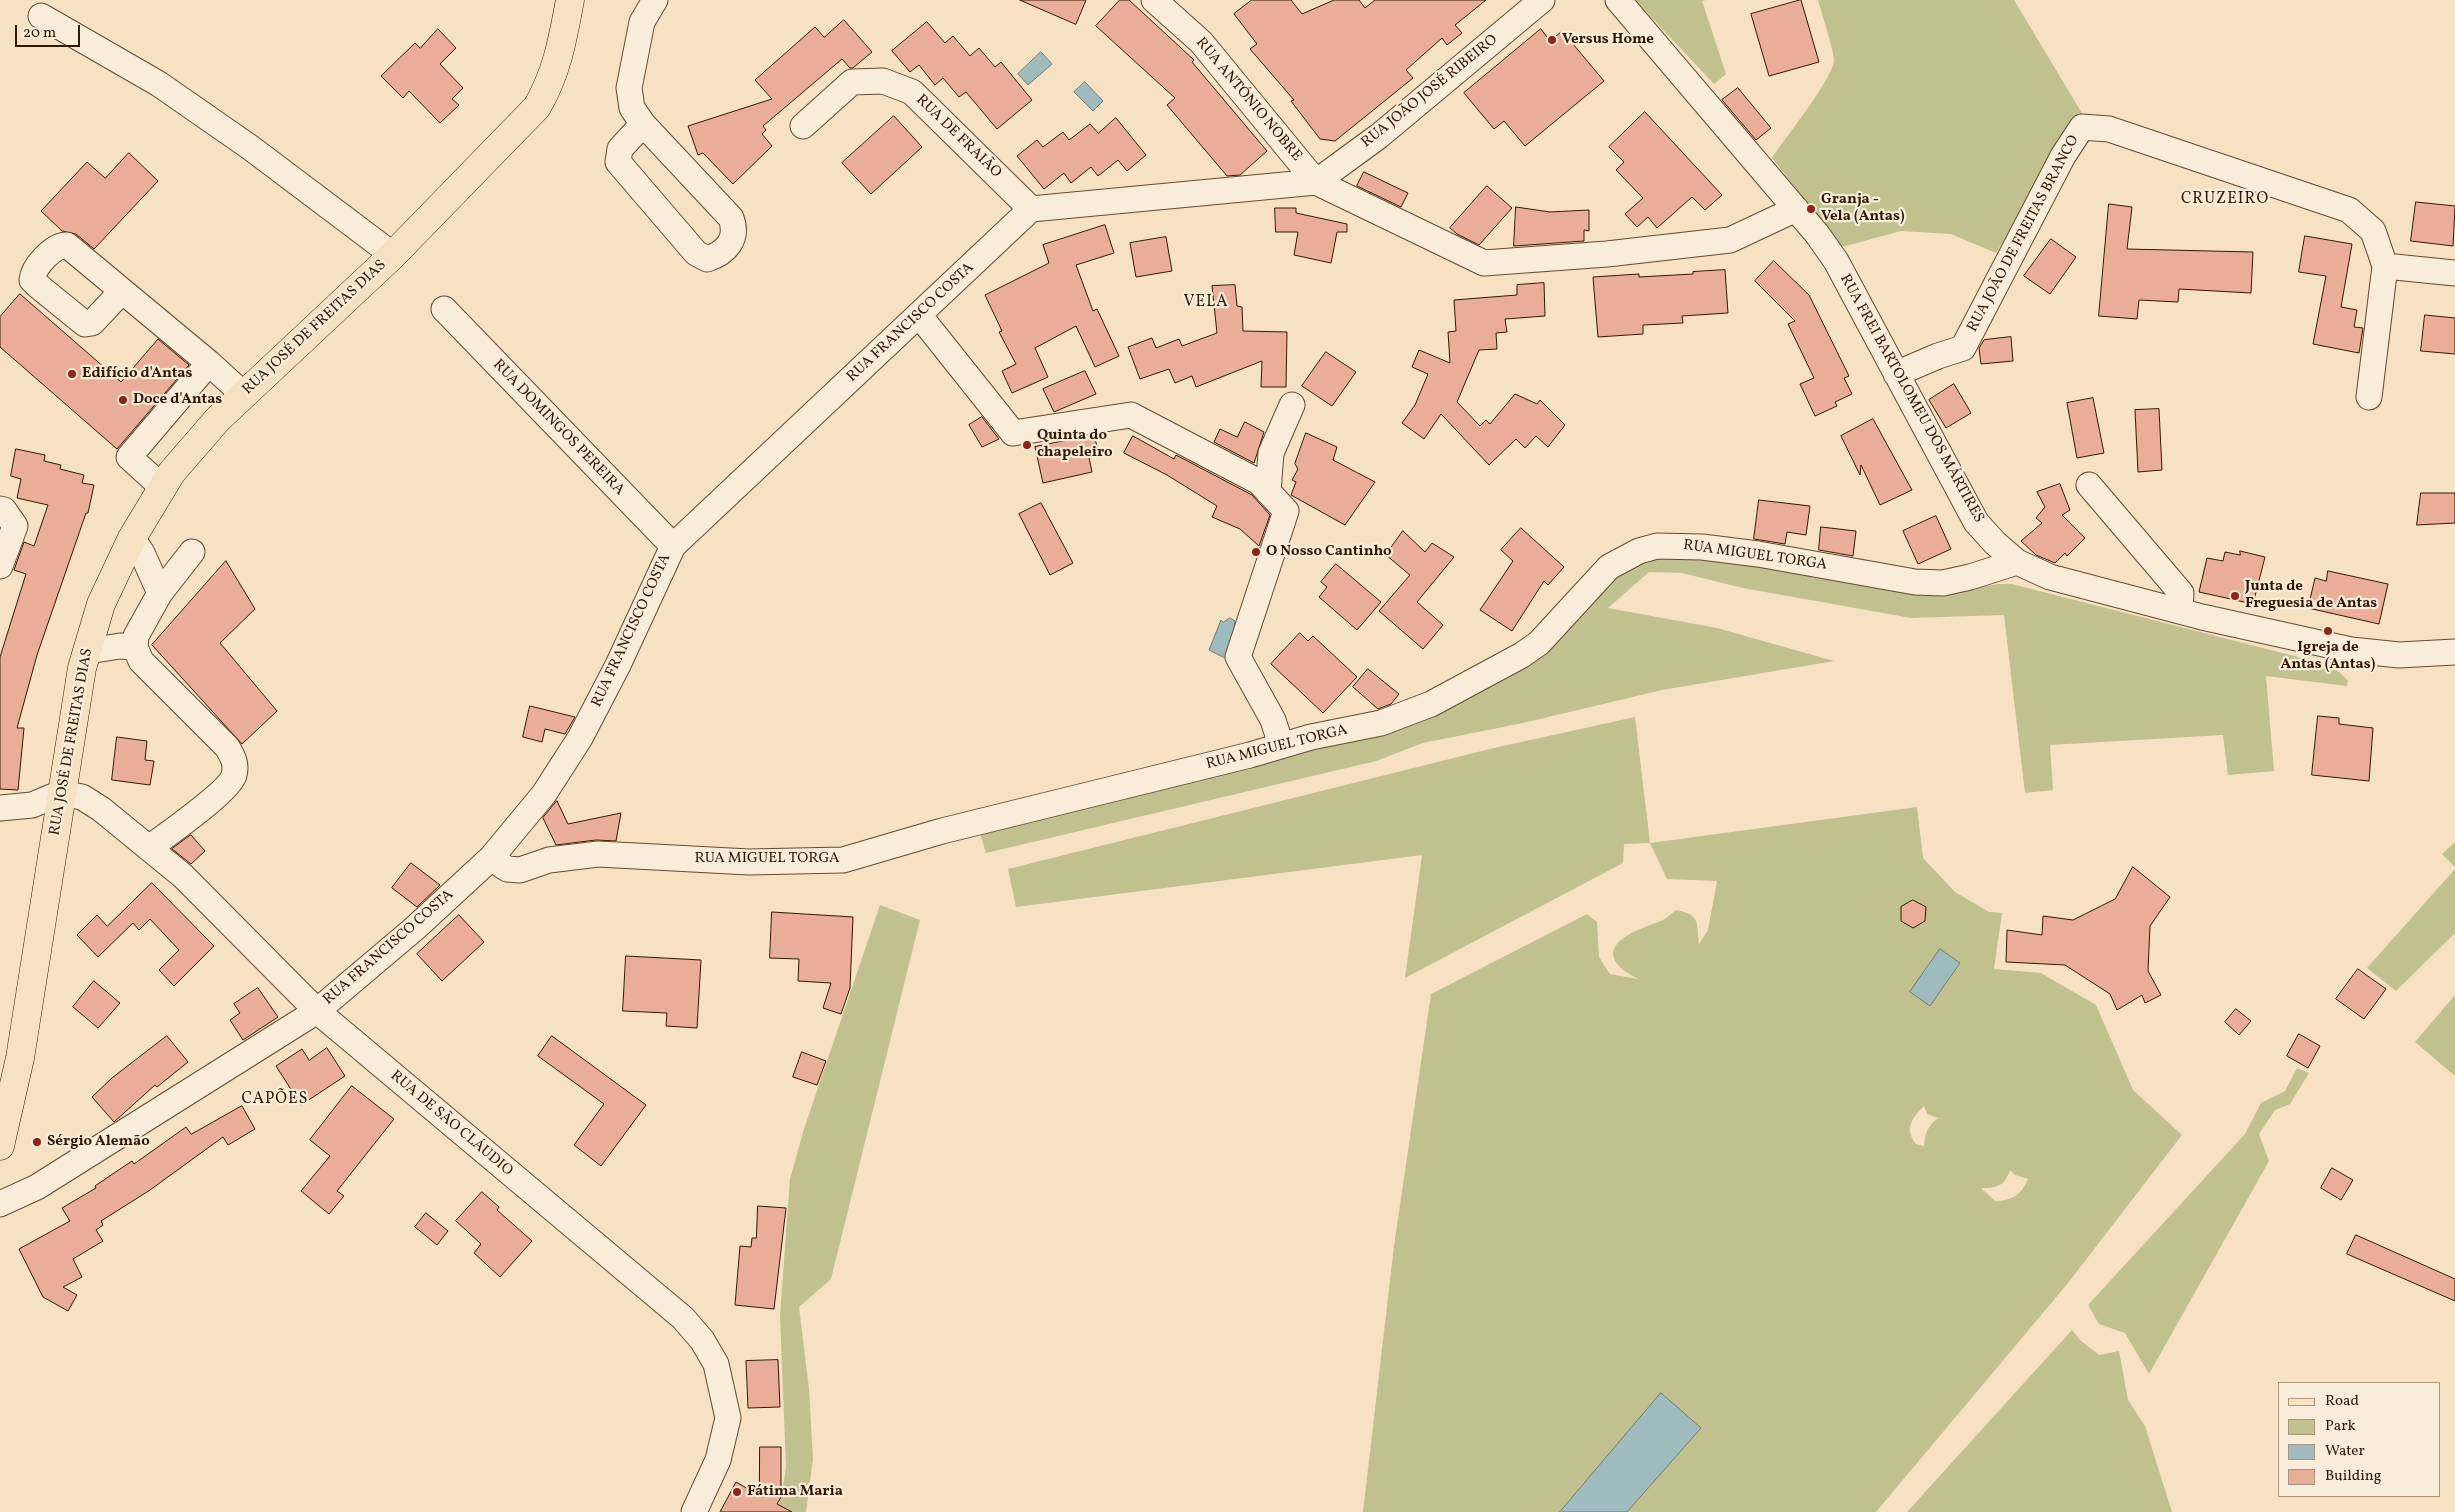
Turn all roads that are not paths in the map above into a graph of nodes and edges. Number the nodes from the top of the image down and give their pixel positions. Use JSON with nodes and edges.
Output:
{"nodes":[{"id":1,"x":570,"y":0,"type":"edge"},
{"id":2,"x":655,"y":0,"type":"edge"},
{"id":3,"x":1154,"y":0,"type":"edge"},
{"id":4,"x":1542,"y":0,"type":"edge"},
{"id":5,"x":1618,"y":0,"type":"edge"},
{"id":6,"x":41,"y":16,"type":"dead end"},
{"id":7,"x":643,"y":124,"type":"junction"},
{"id":8,"x":803,"y":126,"type":"dead end"},
{"id":9,"x":1316,"y":182,"type":"junction"},
{"id":10,"x":1031,"y":209,"type":"junction"},
{"id":11,"x":1796,"y":209,"type":"junction"},
{"id":12,"x":394,"y":255,"type":"junction"},
{"id":13,"x":2385,"y":266,"type":"junction"},
{"id":14,"x":2455,"y":273,"type":"edge"},
{"id":15,"x":122,"y":291,"type":"dead end"},
{"id":16,"x":444,"y":309,"type":"dead end"},
{"id":17,"x":920,"y":315,"type":"junction"},
{"id":18,"x":209,"y":363,"type":"junction"},
{"id":19,"x":1896,"y":374,"type":"junction"},
{"id":20,"x":244,"y":395,"type":"junction"},
{"id":21,"x":2369,"y":397,"type":"dead end"},
{"id":22,"x":1292,"y":405,"type":"dead end"},
{"id":23,"x":2089,"y":485,"type":"dead end"},
{"id":24,"x":162,"y":487,"type":"junction"},
{"id":25,"x":1268,"y":492,"type":"junction"},
{"id":26,"x":0,"y":509,"type":"edge"},
{"id":27,"x":132,"y":538,"type":"junction"},
{"id":28,"x":672,"y":546,"type":"junction"},
{"id":29,"x":192,"y":552,"type":"dead end"},
{"id":30,"x":2017,"y":562,"type":"junction"},
{"id":31,"x":0,"y":566,"type":"edge"},
{"id":32,"x":160,"y":593,"type":"junction"},
{"id":33,"x":2180,"y":611,"type":"junction"},
{"id":34,"x":135,"y":647,"type":"junction"},
{"id":35,"x":88,"y":651,"type":"junction"},
{"id":36,"x":2455,"y":652,"type":"edge"},
{"id":37,"x":1281,"y":745,"type":"junction"},
{"id":38,"x":61,"y":793,"type":"junction"},
{"id":39,"x":0,"y":808,"type":"edge"},
{"id":40,"x":149,"y":848,"type":"junction"},
{"id":41,"x":492,"y":858,"type":"junction"},
{"id":42,"x":317,"y":1011,"type":"junction"},
{"id":43,"x":0,"y":1146,"type":"edge"},
{"id":44,"x":0,"y":1204,"type":"edge"},
{"id":45,"x":694,"y":1512,"type":"edge"}],
"edges":[{"from":1,"to":12,"type":"main road","name":"RUA JOSÉ DE FREITAS DIAS"},
{"from":2,"to":7,"type":"street"},
{"from":3,"to":9,"type":"street","name":"RUA ANTÓNIO NOBRE"},
{"from":4,"to":9,"type":"street","name":"RUA JOÃO JOSÉ RIBEIRO"},
{"from":5,"to":11,"type":"street","name":"RUA FREI BARTOLOMEU DOS MÁRTIRES"},
{"from":6,"to":12,"type":"street"},
{"from":7,"to":7,"type":"street"},
{"from":8,"to":10,"type":"street","name":"RUA DE FRAIÃO"},
{"from":9,"to":10,"type":"street"},
{"from":9,"to":11,"type":"street"},
{"from":10,"to":17,"type":"street","name":"RUA FRANCISCO COSTA"},
{"from":11,"to":19,"type":"street","name":"RUA FREI BARTOLOMEU DOS MÁRTIRES"},
{"from":12,"to":20,"type":"main road","name":"RUA JOSÉ DE FREITAS DIAS"},
{"from":13,"to":14,"type":"street"},
{"from":13,"to":19,"type":"street","name":"RUA JOÃO DE FREITAS BRANCO"},
{"from":13,"to":21,"type":"street","name":"RUA JOÃO DE FREITAS BRANCO"},
{"from":15,"to":18,"type":"street"},
{"from":16,"to":28,"type":"street","name":"RUA DOMINGOS PEREIRA"},
{"from":17,"to":25,"type":"street"},
{"from":17,"to":28,"type":"street","name":"RUA FRANCISCO COSTA"},
{"from":18,"to":20,"type":"street"},
{"from":18,"to":24,"type":"street"},
{"from":19,"to":30,"type":"street","name":"RUA FREI BARTOLOMEU DOS MÁRTIRES"},
{"from":20,"to":24,"type":"main road","name":"RUA JOSÉ DE FREITAS DIAS"},
{"from":22,"to":25,"type":"street"},
{"from":23,"to":33,"type":"street"},
{"from":24,"to":27,"type":"main road","name":"RUA JOSÉ DE FREITAS DIAS"},
{"from":25,"to":37,"type":"street"},
{"from":26,"to":31,"type":"street"},
{"from":27,"to":32,"type":"street"},
{"from":27,"to":35,"type":"main road","name":"RUA JOSÉ DE FREITAS DIAS"},
{"from":28,"to":41,"type":"street","name":"RUA FRANCISCO COSTA"},
{"from":29,"to":32,"type":"street"},
{"from":30,"to":33,"type":"street","name":"RUA FREI BARTOLOMEU DOS MÁRTIRES"},
{"from":30,"to":37,"type":"street","name":"RUA MIGUEL TORGA"},
{"from":32,"to":34,"type":"street"},
{"from":33,"to":36,"type":"street","name":"RUA FREI BARTOLOMEU DOS MÁRTIRES"},
{"from":34,"to":35,"type":"street"},
{"from":34,"to":40,"type":"street"},
{"from":35,"to":38,"type":"main road","name":"RUA JOSÉ DE FREITAS DIAS"},
{"from":37,"to":41,"type":"street","name":"RUA MIGUEL TORGA"},
{"from":38,"to":39,"type":"street"},
{"from":38,"to":40,"type":"street","name":"RUA DE SÃO CLÁUDIO"},
{"from":38,"to":43,"type":"main road","name":"RUA JOSÉ DE FREITAS DIAS"},
{"from":40,"to":42,"type":"street","name":"RUA DE SÃO CLÁUDIO"},
{"from":41,"to":42,"type":"street","name":"RUA FRANCISCO COSTA"},
{"from":42,"to":44,"type":"street","name":"RUA FRANCISCO COSTA"},
{"from":42,"to":45,"type":"street","name":"RUA DE SÃO CLÁUDIO"}]}
